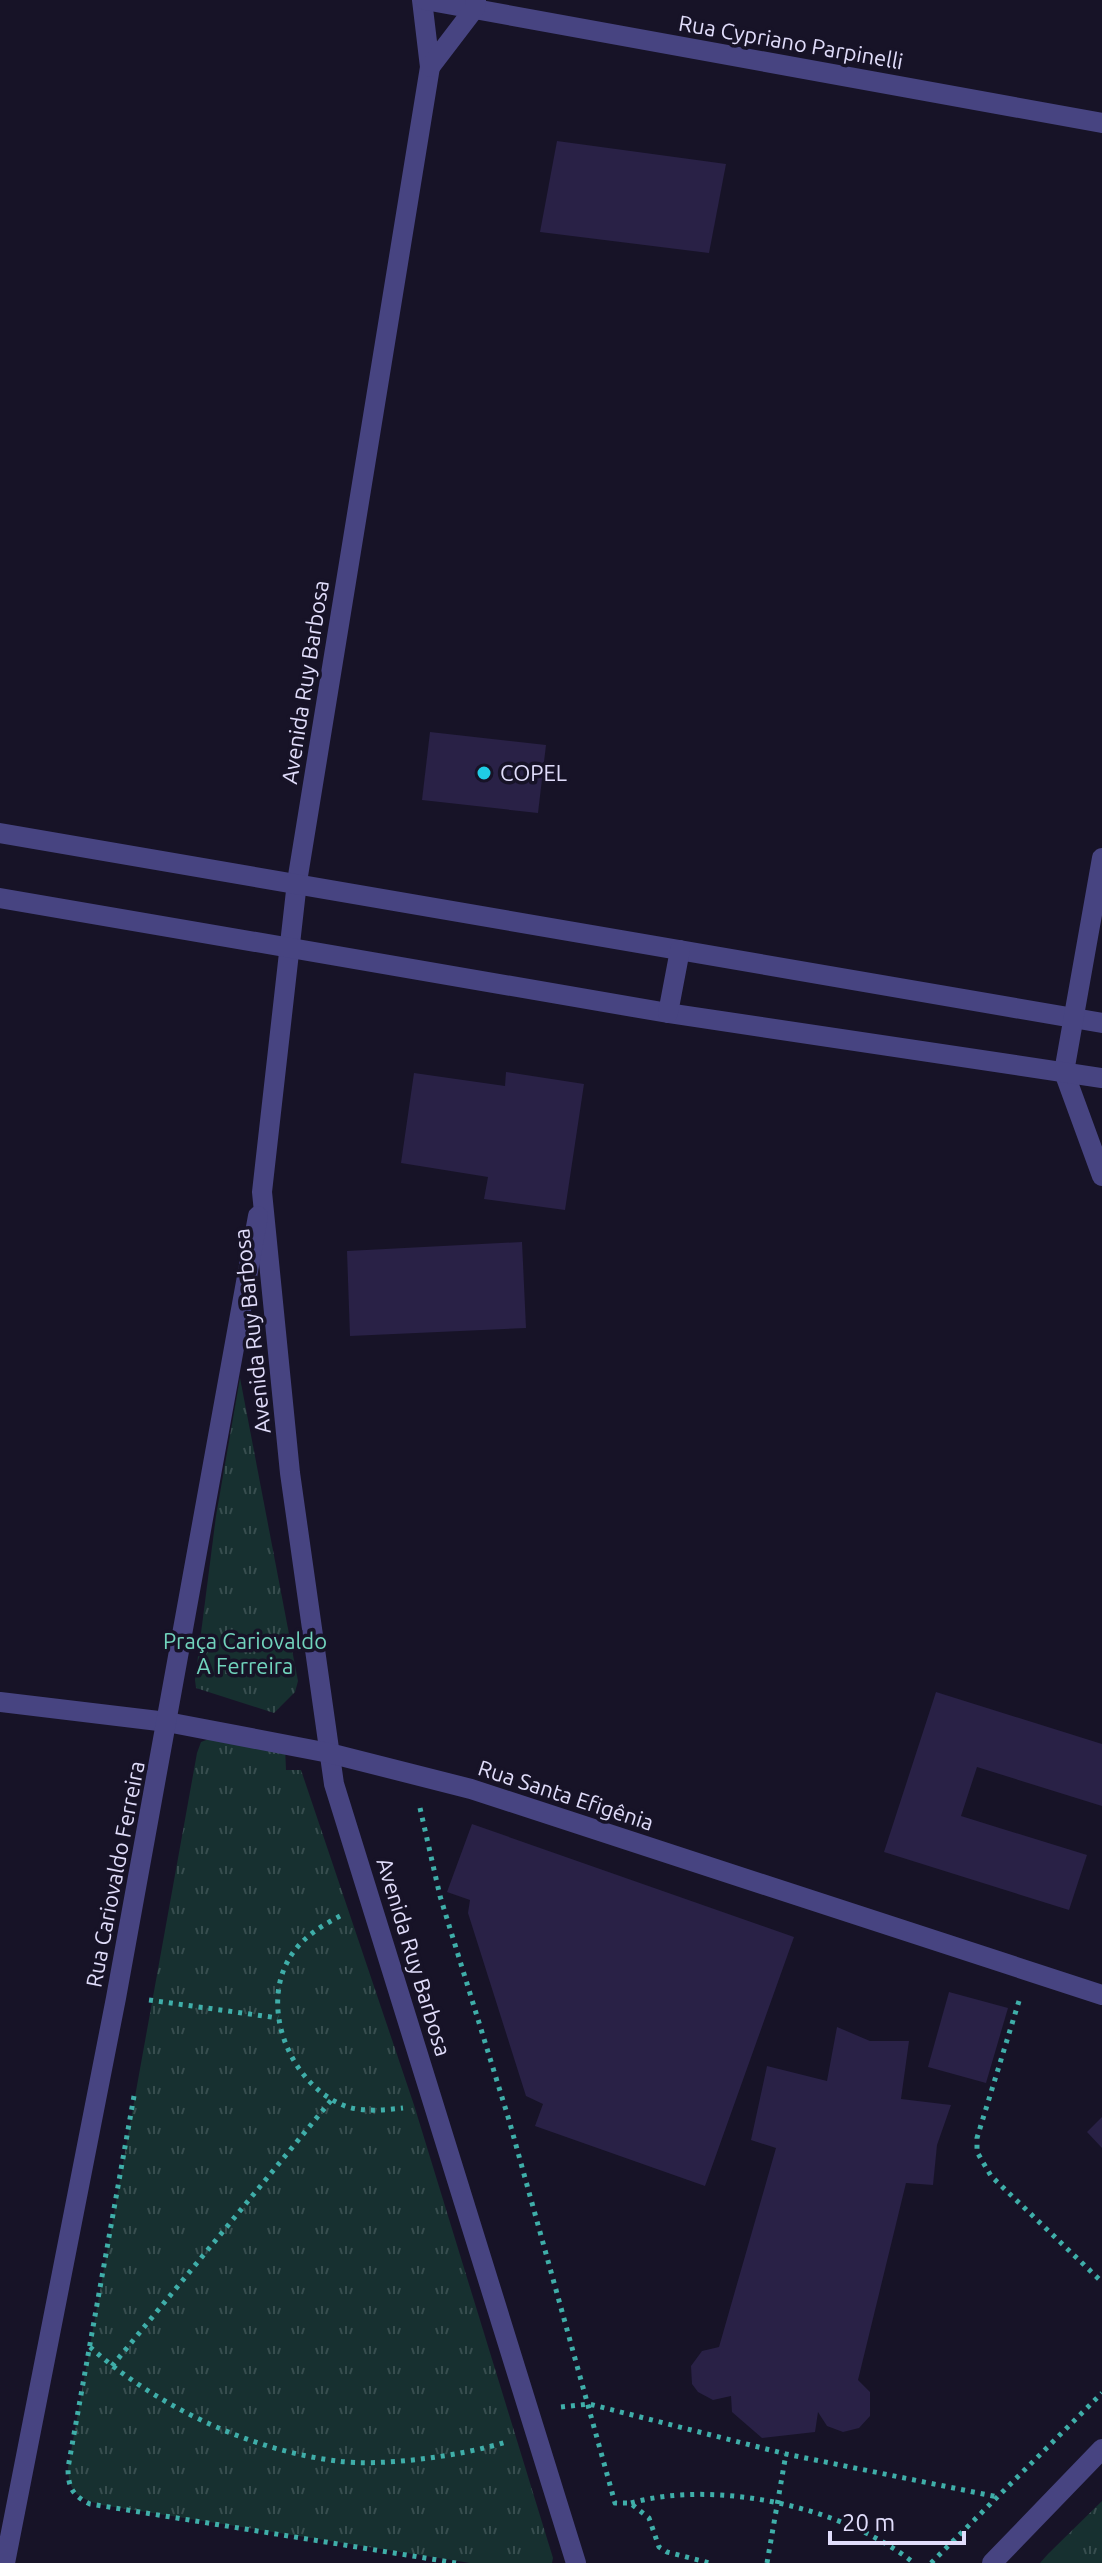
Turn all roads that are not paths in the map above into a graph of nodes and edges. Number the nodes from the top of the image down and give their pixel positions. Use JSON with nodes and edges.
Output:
{"nodes":[{"id":1,"x":423,"y":0,"type":"edge"},
{"id":2,"x":476,"y":4,"type":"edge"},
{"id":3,"x":430,"y":67,"type":"junction"},
{"id":4,"x":1102,"y":123,"type":"edge"},
{"id":5,"x":0,"y":833,"type":"edge"},
{"id":6,"x":1102,"y":858,"type":"edge"},
{"id":7,"x":297,"y":882,"type":"junction"},
{"id":8,"x":0,"y":898,"type":"edge"},
{"id":9,"x":288,"y":950,"type":"junction"},
{"id":10,"x":680,"y":950,"type":"junction"},
{"id":11,"x":668,"y":1013,"type":"junction"},
{"id":12,"x":1074,"y":1019,"type":"junction"},
{"id":13,"x":1102,"y":1023,"type":"edge"},
{"id":14,"x":1064,"y":1072,"type":"junction"},
{"id":15,"x":1102,"y":1078,"type":"edge"},
{"id":16,"x":1102,"y":1176,"type":"edge"},
{"id":17,"x":262,"y":1192,"type":"junction"},
{"id":18,"x":0,"y":1702,"type":"edge"},
{"id":19,"x":167,"y":1722,"type":"junction"},
{"id":20,"x":329,"y":1753,"type":"junction"},
{"id":21,"x":1102,"y":1995,"type":"edge"},
{"id":22,"x":1102,"y":2449,"type":"edge"},
{"id":23,"x":5,"y":2563,"type":"edge"},
{"id":24,"x":576,"y":2563,"type":"edge"},
{"id":25,"x":992,"y":2563,"type":"edge"}],
"edges":[{"from":1,"to":2,"type":"street","name":"Rua Cypriano Parpinelli"},
{"from":1,"to":3,"type":"street","name":"Avenida Ruy Barbosa"},
{"from":2,"to":3,"type":"street","name":"Avenida Ruy Barbosa"},
{"from":2,"to":4,"type":"street","name":"Rua Cypriano Parpinelli"},
{"from":3,"to":7,"type":"street","name":"Avenida Ruy Barbosa"},
{"from":5,"to":7,"type":"street"},
{"from":6,"to":12,"type":"street"},
{"from":7,"to":9,"type":"street","name":"Avenida Ruy Barbosa"},
{"from":7,"to":10,"type":"street"},
{"from":8,"to":9,"type":"street"},
{"from":9,"to":11,"type":"street"},
{"from":9,"to":17,"type":"street","name":"Avenida Ruy Barbosa"},
{"from":10,"to":11,"type":"street"},
{"from":10,"to":12,"type":"street"},
{"from":11,"to":14,"type":"street"},
{"from":12,"to":13,"type":"street"},
{"from":12,"to":14,"type":"street"},
{"from":14,"to":15,"type":"street"},
{"from":14,"to":16,"type":"street"},
{"from":17,"to":19,"type":"street","name":"Rua Cariovaldo Ferreira"},
{"from":17,"to":20,"type":"street","name":"Avenida Ruy Barbosa"},
{"from":18,"to":19,"type":"street","name":"Rua Santa Efigênia"},
{"from":19,"to":20,"type":"street","name":"Rua Santa Efigênia"},
{"from":19,"to":23,"type":"street","name":"Rua Cariovaldo Ferreira"},
{"from":20,"to":21,"type":"street","name":"Rua Santa Efigênia"},
{"from":20,"to":24,"type":"street","name":"Avenida Ruy Barbosa"},
{"from":22,"to":25,"type":"street"}]}
